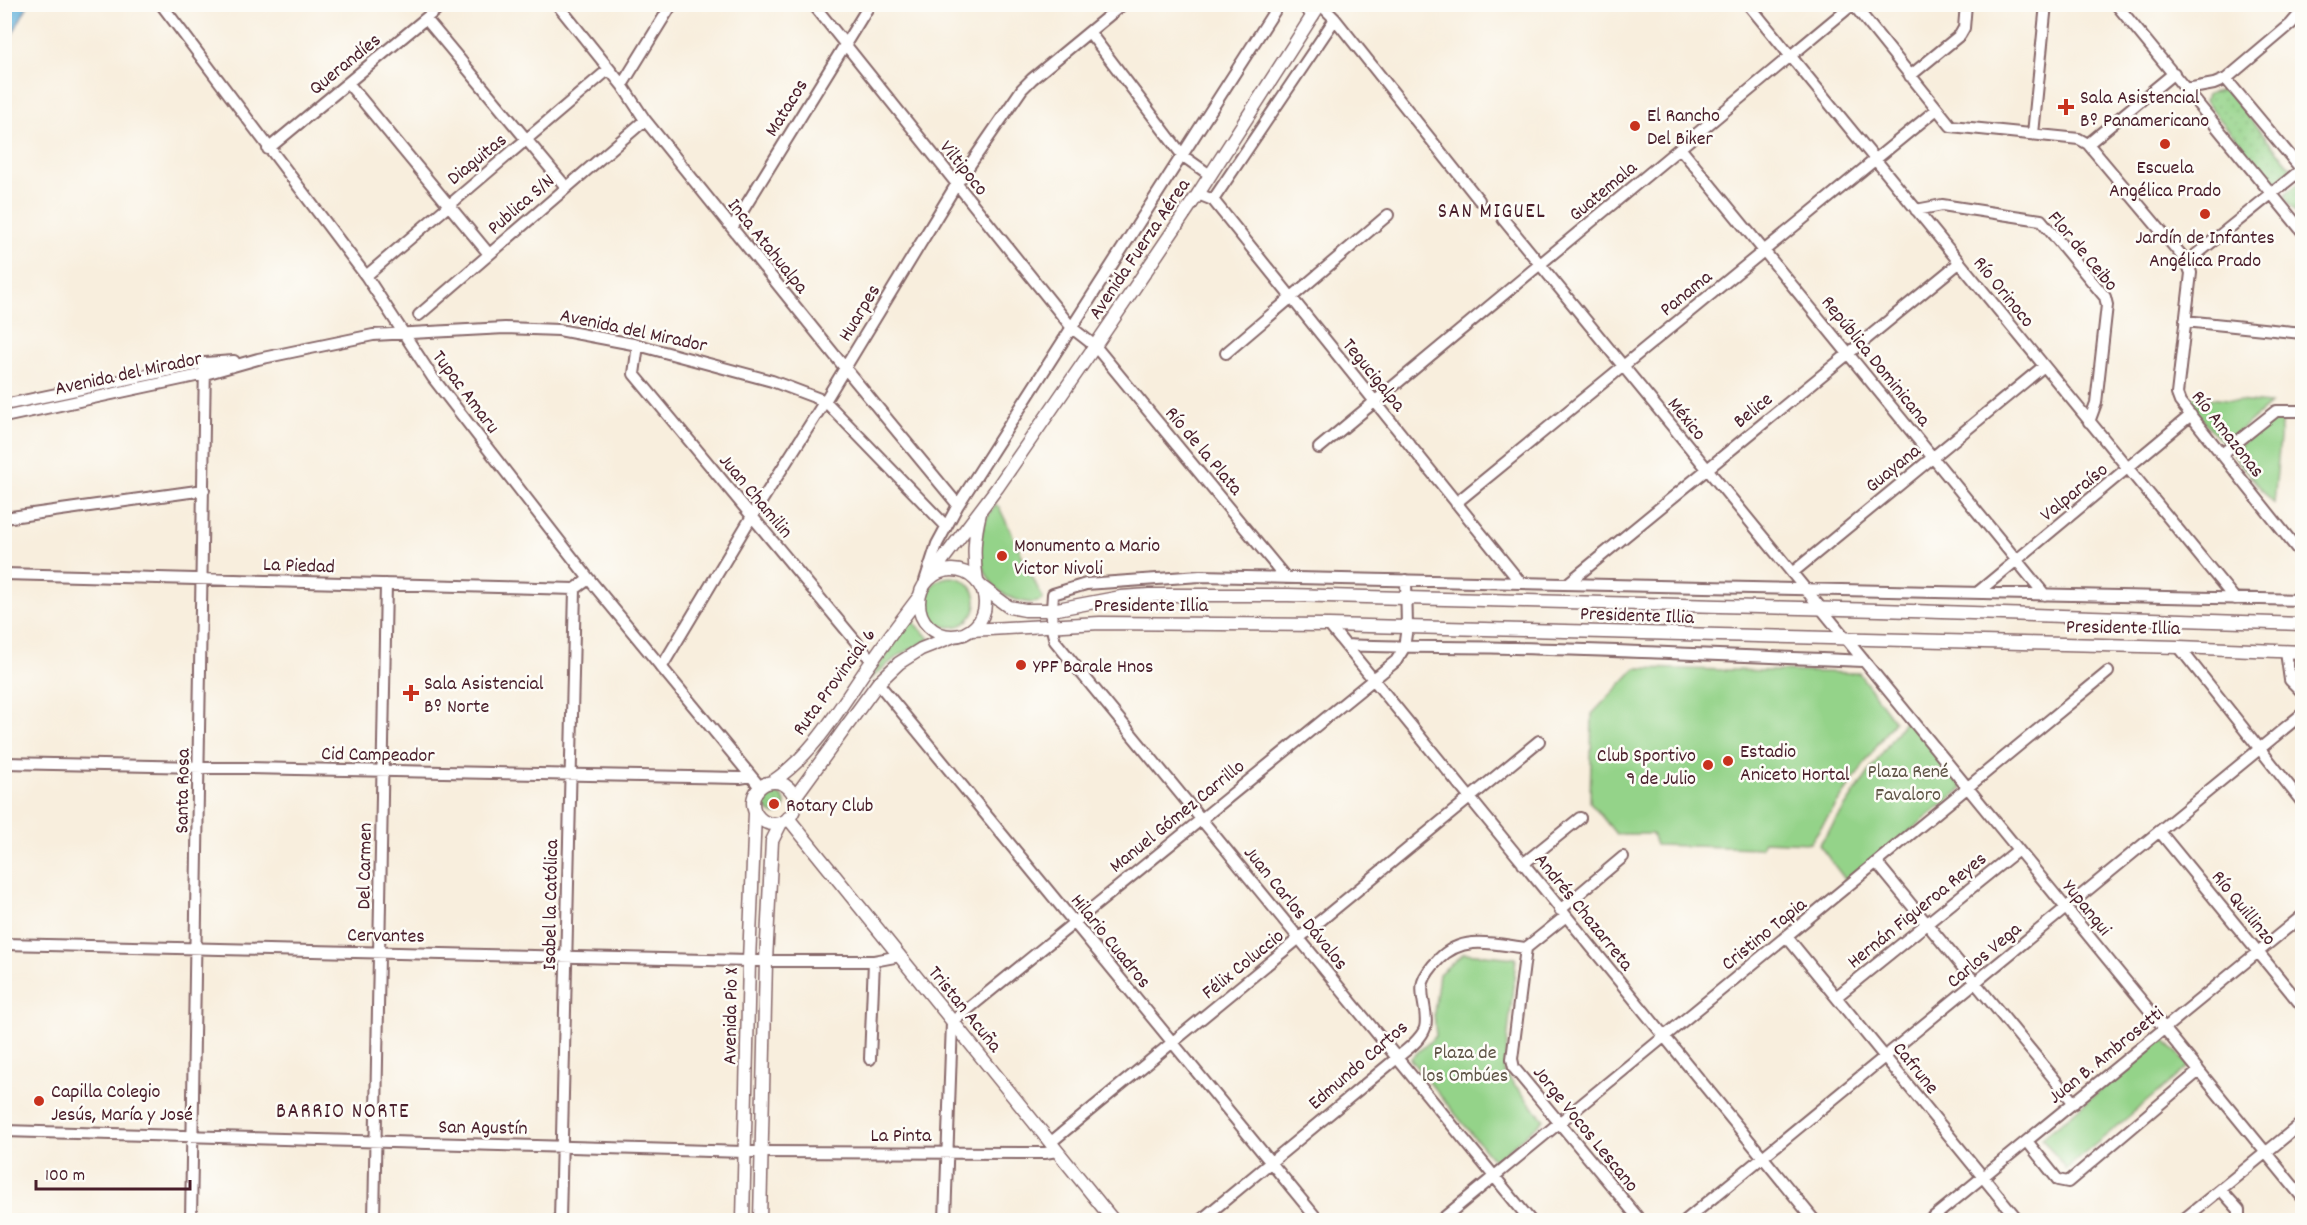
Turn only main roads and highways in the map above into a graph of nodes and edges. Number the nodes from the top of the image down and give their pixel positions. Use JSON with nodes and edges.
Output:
{"nodes":[{"id":1,"x":1320,"y":4,"type":"edge"},
{"id":2,"x":981,"y":509,"type":"junction"},
{"id":3,"x":979,"y":584,"type":"junction"},
{"id":4,"x":923,"y":588,"type":"junction"},
{"id":5,"x":2302,"y":624,"type":"edge"},
{"id":6,"x":971,"y":630,"type":"junction"},
{"id":7,"x":954,"y":636,"type":"junction"},
{"id":8,"x":2302,"y":652,"type":"edge"},
{"id":9,"x":772,"y":782,"type":"junction"},
{"id":10,"x":795,"y":797,"type":"junction"},
{"id":11,"x":755,"y":813,"type":"junction"},
{"id":12,"x":785,"y":820,"type":"junction"},
{"id":13,"x":744,"y":1221,"type":"edge"},
{"id":14,"x":760,"y":1221,"type":"edge"},
{"id":15,"x":1113,"y":1221,"type":"edge"}],
"edges":[{"from":1,"to":2,"type":"main road","name":"Avenida Fuerza Aérea"},
{"from":2,"to":3,"type":"main road"},
{"from":2,"to":4,"type":"main road","name":"Avenida Fuerza Aérea"},
{"from":3,"to":4,"type":"main road"},
{"from":3,"to":5,"type":"main road","name":"Presidente Illia"},
{"from":3,"to":6,"type":"main road"},
{"from":4,"to":7,"type":"main road"},
{"from":4,"to":9,"type":"main road","name":"Ruta Provincial 6"},
{"from":6,"to":7,"type":"main road"},
{"from":6,"to":8,"type":"main road","name":"Presidente Illia"},
{"from":7,"to":10,"type":"main road","name":"Ruta Provincial 6"},
{"from":9,"to":10,"type":"main road"},
{"from":9,"to":11,"type":"main road"},
{"from":10,"to":12,"type":"main road"},
{"from":11,"to":12,"type":"main road"},
{"from":11,"to":13,"type":"main road","name":"Avenida Pio X"},
{"from":12,"to":14,"type":"main road","name":"Avenida Pio X"},
{"from":12,"to":15,"type":"main road","name":"Tristan Acuña"}]}
